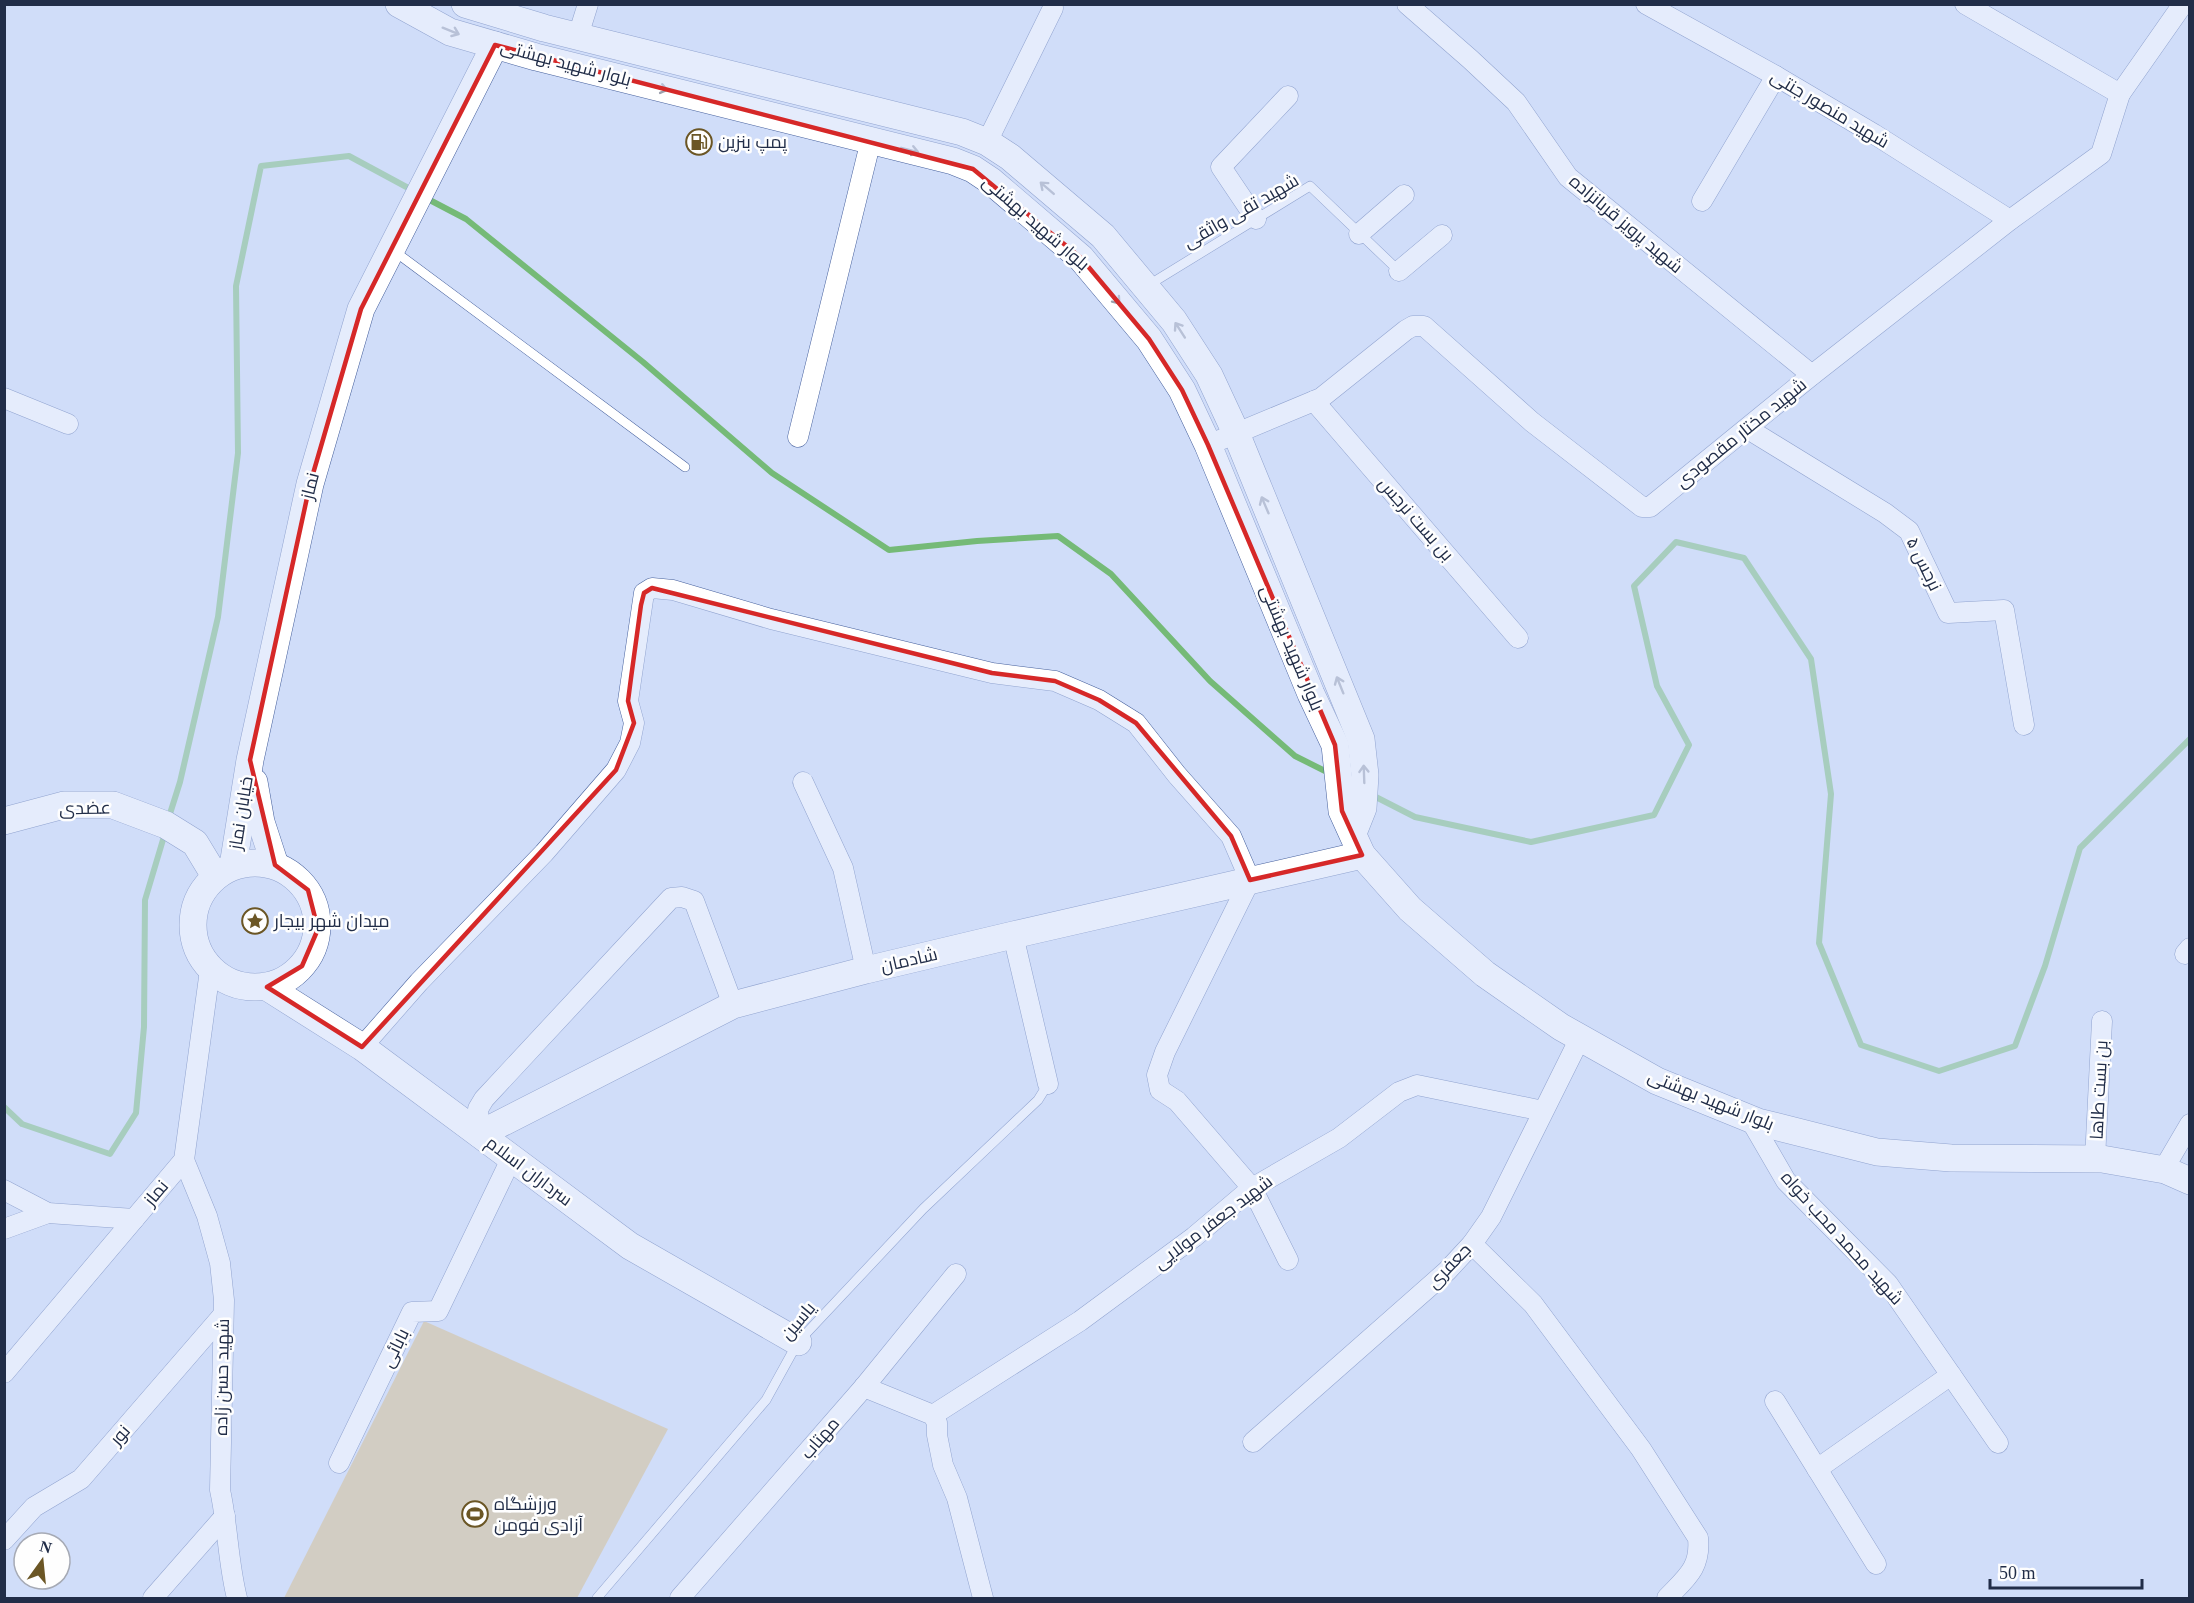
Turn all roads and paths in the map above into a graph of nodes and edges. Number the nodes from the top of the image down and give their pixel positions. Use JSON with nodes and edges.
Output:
{"nodes":[{"id":1,"x":399,"y":4,"type":"edge"},
{"id":2,"x":465,"y":4,"type":"edge"},
{"id":3,"x":588,"y":4,"type":"edge"},
{"id":4,"x":1407,"y":4,"type":"edge"},
{"id":5,"x":1646,"y":4,"type":"edge"},
{"id":6,"x":1965,"y":4,"type":"edge"},
{"id":7,"x":2183,"y":4,"type":"edge"},
{"id":8,"x":1053,"y":8,"type":"dead end"},
{"id":9,"x":578,"y":36,"type":"junction"},
{"id":10,"x":495,"y":45,"type":"junction"},
{"id":11,"x":1776,"y":76,"type":"junction"},
{"id":12,"x":754,"y":80,"type":"junction"},
{"id":13,"x":2120,"y":94,"type":"junction"},
{"id":14,"x":1288,"y":96,"type":"dead end"},
{"id":15,"x":747,"y":110,"type":"junction"},
{"id":16,"x":871,"y":140,"type":"junction"},
{"id":17,"x":987,"y":142,"type":"junction"},
{"id":18,"x":1404,"y":195,"type":"dead end"},
{"id":19,"x":1702,"y":201,"type":"dead end"},
{"id":20,"x":1256,"y":219,"type":"junction"},
{"id":21,"x":2010,"y":220,"type":"junction"},
{"id":22,"x":1359,"y":234,"type":"junction"},
{"id":23,"x":1442,"y":235,"type":"dead end"},
{"id":24,"x":392,"y":250,"type":"junction"},
{"id":25,"x":1399,"y":271,"type":"joint"},
{"id":26,"x":1145,"y":287,"type":"junction"},
{"id":27,"x":1812,"y":375,"type":"junction"},
{"id":28,"x":4,"y":398,"type":"edge"},
{"id":29,"x":1314,"y":401,"type":"junction"},
{"id":30,"x":68,"y":424,"type":"dead end"},
{"id":31,"x":1748,"y":429,"type":"junction"},
{"id":32,"x":1236,"y":433,"type":"junction"},
{"id":33,"x":798,"y":437,"type":"dead end"},
{"id":34,"x":1208,"y":445,"type":"junction"},
{"id":35,"x":685,"y":467,"type":"dead end"},
{"id":36,"x":1518,"y":638,"type":"dead end"},
{"id":37,"x":2024,"y":725,"type":"dead end"},
{"id":38,"x":250,"y":760,"type":"junction"},
{"id":39,"x":803,"y":782,"type":"dead end"},
{"id":40,"x":4,"y":821,"type":"edge"},
{"id":41,"x":1355,"y":827,"type":"junction"},
{"id":42,"x":274,"y":865,"type":"junction"},
{"id":43,"x":224,"y":871,"type":"junction"},
{"id":44,"x":1250,"y":880,"type":"junction"},
{"id":45,"x":1013,"y":935,"type":"junction"},
{"id":46,"x":210,"y":970,"type":"junction"},
{"id":47,"x":866,"y":970,"type":"junction"},
{"id":48,"x":267,"y":987,"type":"junction"},
{"id":49,"x":734,"y":1005,"type":"junction"},
{"id":50,"x":2103,"y":1021,"type":"dead end"},
{"id":51,"x":1580,"y":1038,"type":"junction"},
{"id":52,"x":362,"y":1047,"type":"junction"},
{"id":53,"x":1048,"y":1084,"type":"joint"},
{"id":54,"x":1543,"y":1112,"type":"junction"},
{"id":55,"x":1750,"y":1119,"type":"junction"},
{"id":56,"x":2190,"y":1124,"type":"edge"},
{"id":57,"x":480,"y":1134,"type":"junction"},
{"id":58,"x":512,"y":1157,"type":"junction"},
{"id":59,"x":2095,"y":1159,"type":"junction"},
{"id":60,"x":184,"y":1160,"type":"junction"},
{"id":61,"x":2163,"y":1170,"type":"junction"},
{"id":62,"x":2190,"y":1181,"type":"edge"},
{"id":63,"x":1252,"y":1188,"type":"junction"},
{"id":64,"x":4,"y":1190,"type":"edge"},
{"id":65,"x":48,"y":1214,"type":"junction"},
{"id":66,"x":134,"y":1220,"type":"junction"},
{"id":67,"x":4,"y":1229,"type":"edge"},
{"id":68,"x":1472,"y":1244,"type":"junction"},
{"id":69,"x":1288,"y":1260,"type":"dead end"},
{"id":70,"x":956,"y":1274,"type":"dead end"},
{"id":71,"x":223,"y":1315,"type":"junction"},
{"id":72,"x":798,"y":1342,"type":"junction"},
{"id":73,"x":4,"y":1373,"type":"edge"},
{"id":74,"x":1951,"y":1375,"type":"junction"},
{"id":75,"x":864,"y":1387,"type":"junction"},
{"id":76,"x":1775,"y":1401,"type":"dead end"},
{"id":77,"x":933,"y":1415,"type":"junction"},
{"id":78,"x":1253,"y":1442,"type":"dead end"},
{"id":79,"x":1998,"y":1443,"type":"dead end"},
{"id":80,"x":339,"y":1463,"type":"dead end"},
{"id":81,"x":1817,"y":1469,"type":"junction"},
{"id":82,"x":225,"y":1516,"type":"junction"},
{"id":83,"x":4,"y":1540,"type":"edge"},
{"id":84,"x":1876,"y":1564,"type":"dead end"},
{"id":85,"x":153,"y":1599,"type":"edge"},
{"id":86,"x":237,"y":1599,"type":"edge"},
{"id":87,"x":597,"y":1599,"type":"edge"},
{"id":88,"x":680,"y":1599,"type":"edge"},
{"id":89,"x":983,"y":1599,"type":"edge"},
{"id":90,"x":1667,"y":1599,"type":"edge"}],
"edges":[{"from":1,"to":10,"type":"main road","name":"بلوار شهید بهشتی","one_way":true},
{"from":2,"to":9,"type":"main road","name":"بلوار شهید بهشتی"},
{"from":3,"to":9,"type":"street"},
{"from":4,"to":27,"type":"street","name":"شهید پرویز قربانزاده"},
{"from":5,"to":11,"type":"street","name":"شهید منصور جنتی"},
{"from":6,"to":13,"type":"street"},
{"from":7,"to":13,"type":"street","name":"شهید مختار مقصودی"},
{"from":8,"to":17,"type":"street"},
{"from":9,"to":12,"type":"main road","name":"بلوار شهید بهشتی"},
{"from":10,"to":15,"type":"main road","name":"بلوار شهید بهشتی","one_way":true},
{"from":10,"to":24,"type":"main road","name":"نماز"},
{"from":11,"to":19,"type":"street"},
{"from":11,"to":21,"type":"street","name":"شهید منصور جنتی"},
{"from":12,"to":15,"type":"main road"},
{"from":12,"to":17,"type":"main road","name":"بلوار شهید بهشتی"},
{"from":13,"to":21,"type":"street","name":"شهید مختار مقصودی"},
{"from":14,"to":20,"type":"street"},
{"from":15,"to":16,"type":"main road","name":"بلوار شهید بهشتی"},
{"from":16,"to":33,"type":"street"},
{"from":16,"to":34,"type":"main road","name":"بلوار شهید بهشتی","one_way":true},
{"from":26,"to":17,"type":"main road","name":"بلوار شهید بهشتی","one_way":true},
{"from":18,"to":22,"type":"street"},
{"from":20,"to":22,"type":"lane","name":"شهید تقی واثقی"},
{"from":20,"to":26,"type":"lane","name":"شهید تقی واثقی"},
{"from":21,"to":27,"type":"street","name":"شهید مختار مقصودی"},
{"from":22,"to":25,"type":"lane","name":"شهید تقی واثقی"},
{"from":23,"to":25,"type":"street"},
{"from":24,"to":35,"type":"lane"},
{"from":24,"to":38,"type":"main road","name":"نماز"},
{"from":32,"to":26,"type":"main road","name":"بلوار شهید بهشتی","one_way":true},
{"from":27,"to":31,"type":"street","name":"شهید مختار مقصودی"},
{"from":28,"to":30,"type":"street"},
{"from":29,"to":31,"type":"street","name":"شهید مختار مقصودی"},
{"from":29,"to":32,"type":"street","name":"شهید مختار مقصودی"},
{"from":29,"to":36,"type":"street","name":"بن بست نرجس"},
{"from":31,"to":37,"type":"street","name":"نرجس ۵"},
{"from":32,"to":34,"type":"street","name":"شهید مختار مقصودی"},
{"from":41,"to":32,"type":"main road","name":"بلوار شهید بهشتی","one_way":true},
{"from":34,"to":41,"type":"main road","name":"بلوار شهید بهشتی"},
{"from":38,"to":42,"type":"main road","name":"خیابان نماز"},
{"from":38,"to":43,"type":"main road","name":"خیابان نماز"},
{"from":39,"to":47,"type":"street"},
{"from":40,"to":43,"type":"main road","name":"عضدی"},
{"from":41,"to":44,"type":"main road","name":"شادمان"},
{"from":41,"to":51,"type":"main road","name":"بلوار شهید بهشتی"},
{"from":42,"to":43,"type":"main road"},
{"from":42,"to":48,"type":"main road"},
{"from":43,"to":46,"type":"main road"},
{"from":44,"to":45,"type":"main road","name":"شادمان"},
{"from":44,"to":52,"type":"street"},
{"from":44,"to":63,"type":"street"},
{"from":45,"to":47,"type":"main road","name":"شادمان"},
{"from":45,"to":53,"type":"street"},
{"from":46,"to":48,"type":"main road"},
{"from":46,"to":60,"type":"street"},
{"from":47,"to":49,"type":"main road","name":"شادمان"},
{"from":48,"to":52,"type":"main road","name":"سرداران اسلام"},
{"from":49,"to":57,"type":"main road","name":"شادمان"},
{"from":49,"to":57,"type":"street"},
{"from":50,"to":59,"type":"street","name":"بن بست طاها"},
{"from":51,"to":54,"type":"street","name":"جعفری"},
{"from":51,"to":55,"type":"main road","name":"بلوار شهید بهشتی"},
{"from":52,"to":57,"type":"main road","name":"سرداران اسلام"},
{"from":53,"to":72,"type":"lane","name":"یاسین"},
{"from":54,"to":63,"type":"street","name":"شهید جعفر مولایی"},
{"from":54,"to":68,"type":"street","name":"جعفری"},
{"from":55,"to":59,"type":"main road","name":"بلوار شهید بهشتی"},
{"from":55,"to":74,"type":"street","name":"شهید محمد محب خواه"},
{"from":56,"to":61,"type":"street"},
{"from":57,"to":58,"type":"main road","name":"سرداران اسلام"},
{"from":58,"to":72,"type":"main road","name":"سرداران اسلام"},
{"from":58,"to":80,"type":"street","name":"بابائی"},
{"from":59,"to":61,"type":"main road","name":"بلوار شهید بهشتی"},
{"from":60,"to":66,"type":"street","name":"نماز"},
{"from":60,"to":71,"type":"street","name":"شهید حسن زاده"},
{"from":61,"to":62,"type":"main road","name":"بلوار شهید بهشتی"},
{"from":63,"to":69,"type":"street"},
{"from":63,"to":77,"type":"street","name":"شهید جعفر مولایی"},
{"from":64,"to":65,"type":"street"},
{"from":65,"to":66,"type":"street"},
{"from":65,"to":67,"type":"street"},
{"from":66,"to":73,"type":"street","name":"نماز"},
{"from":68,"to":78,"type":"street","name":"جعفری"},
{"from":68,"to":90,"type":"street"},
{"from":70,"to":75,"type":"street","name":"مهتاب"},
{"from":71,"to":82,"type":"street","name":"شهید حسن زاده"},
{"from":71,"to":83,"type":"street","name":"نور"},
{"from":72,"to":87,"type":"lane","name":"یاسین"},
{"from":74,"to":79,"type":"street","name":"شهید محمد محب خواه"},
{"from":74,"to":81,"type":"street"},
{"from":75,"to":77,"type":"street"},
{"from":75,"to":88,"type":"street","name":"مهتاب"},
{"from":76,"to":81,"type":"street"},
{"from":77,"to":89,"type":"street"},
{"from":81,"to":84,"type":"street"},
{"from":82,"to":85,"type":"street"},
{"from":82,"to":86,"type":"street","name":"شهید حسن زاده"}]}
